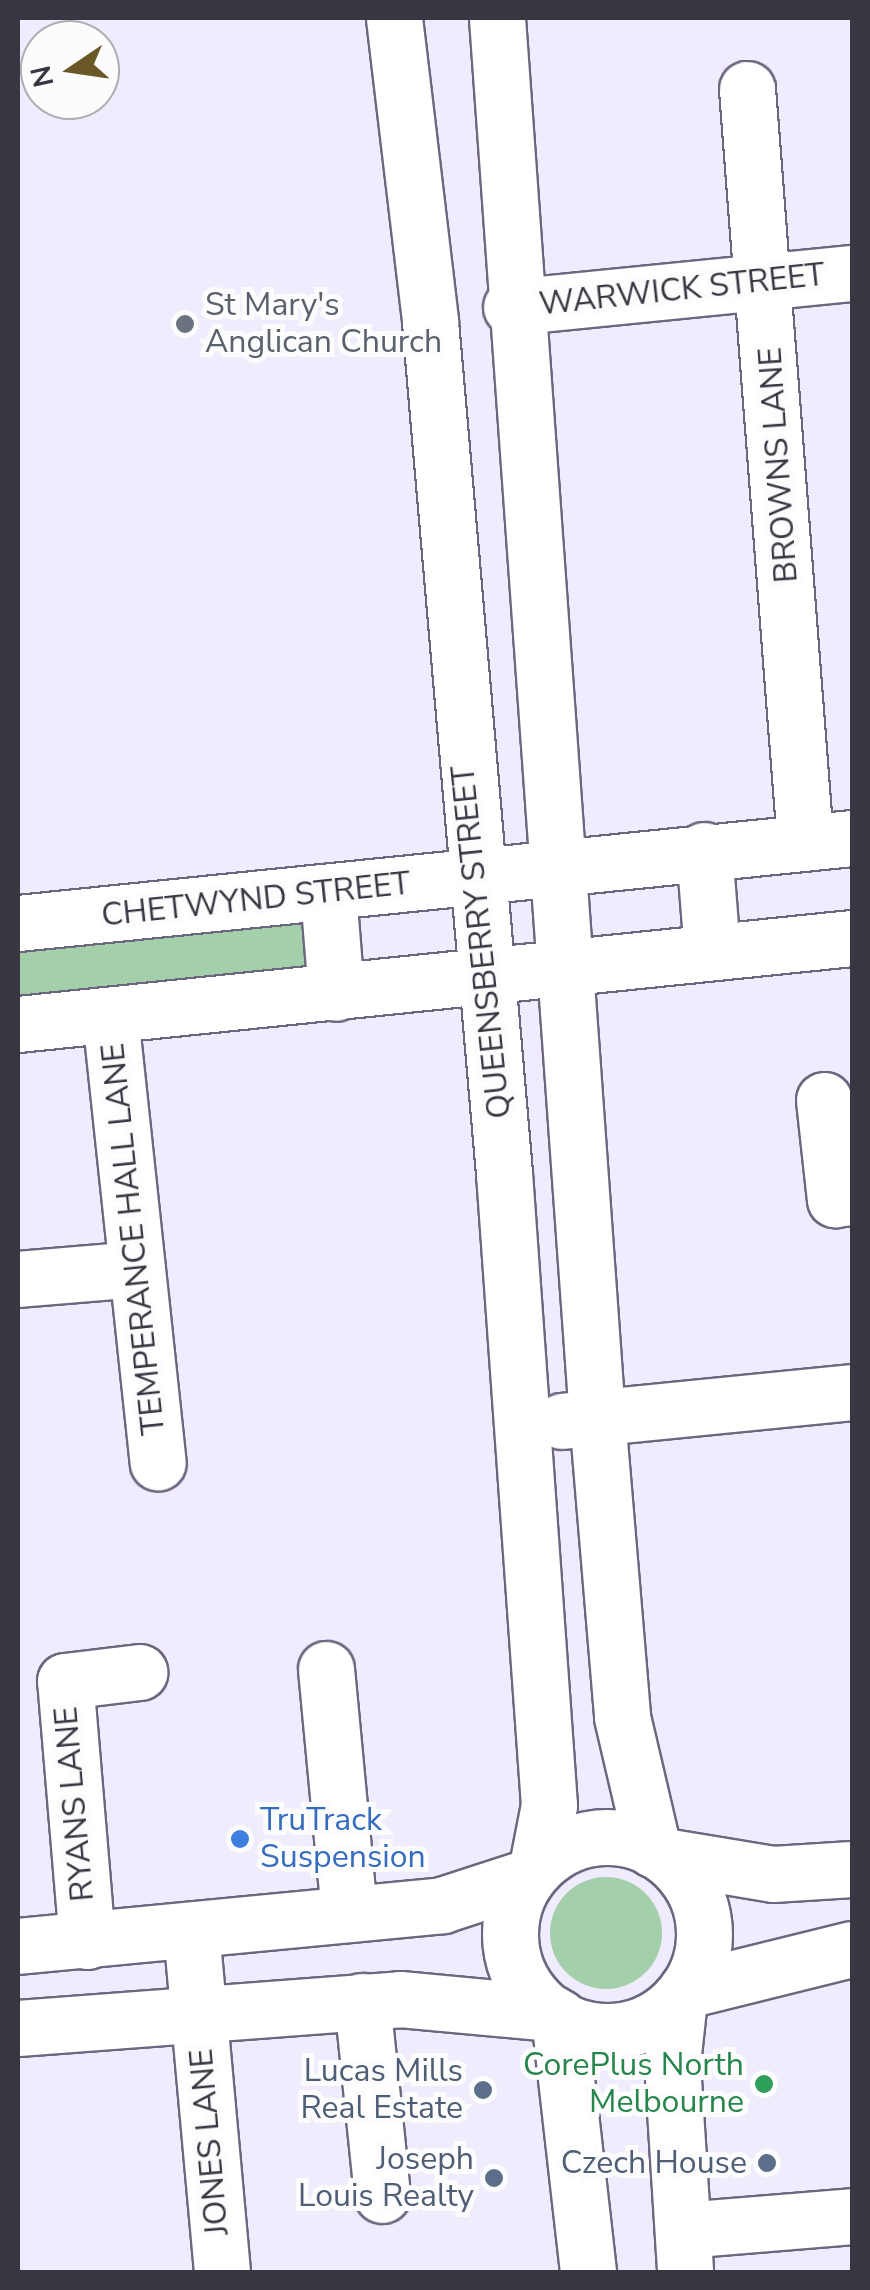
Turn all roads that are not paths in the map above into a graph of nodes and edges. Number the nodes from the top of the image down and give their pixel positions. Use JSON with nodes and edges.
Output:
{"nodes":[{"id":1,"x":394,"y":18,"type":"edge"},
{"id":2,"x":496,"y":18,"type":"edge"},
{"id":3,"x":748,"y":88,"type":"dead end"},
{"id":4,"x":852,"y":273,"type":"edge"},
{"id":5,"x":766,"y":280,"type":"junction"},
{"id":6,"x":512,"y":310,"type":"junction"},
{"id":7,"x":430,"y":322,"type":"junction"},
{"id":8,"x":829,"y":839,"type":"edge"},
{"id":9,"x":704,"y":850,"type":"junction"},
{"id":10,"x":558,"y":872,"type":"junction"},
{"id":11,"x":476,"y":878,"type":"junction"},
{"id":12,"x":328,"y":893,"type":"junction"},
{"id":13,"x":18,"y":923,"type":"edge"},
{"id":14,"x":852,"y":938,"type":"edge"},
{"id":15,"x":712,"y":952,"type":"junction"},
{"id":16,"x":568,"y":968,"type":"junction"},
{"id":17,"x":487,"y":977,"type":"junction"},
{"id":18,"x":336,"y":992,"type":"junction"},
{"id":19,"x":110,"y":1016,"type":"junction"},
{"id":20,"x":18,"y":1024,"type":"edge"},
{"id":21,"x":824,"y":1100,"type":"dead end"},
{"id":22,"x":852,"y":1197,"type":"edge"},
{"id":23,"x":137,"y":1269,"type":"junction"},
{"id":24,"x":18,"y":1279,"type":"edge"},
{"id":25,"x":852,"y":1392,"type":"edge"},
{"id":26,"x":597,"y":1417,"type":"junction"},
{"id":27,"x":520,"y":1425,"type":"junction"},
{"id":28,"x":158,"y":1462,"type":"dead end"},
{"id":29,"x":326,"y":1669,"type":"dead end"},
{"id":30,"x":139,"y":1672,"type":"dead end"},
{"id":31,"x":622,"y":1717,"type":"junction"},
{"id":32,"x":544,"y":1726,"type":"junction"},
{"id":33,"x":659,"y":1852,"type":"junction"},
{"id":34,"x":852,"y":1869,"type":"edge"},
{"id":35,"x":533,"y":1872,"type":"junction"},
{"id":36,"x":349,"y":1914,"type":"junction"},
{"id":37,"x":190,"y":1931,"type":"junction"},
{"id":38,"x":87,"y":1941,"type":"junction"},
{"id":39,"x":18,"y":1946,"type":"edge"},
{"id":40,"x":852,"y":1949,"type":"edge"},
{"id":41,"x":682,"y":1994,"type":"junction"},
{"id":42,"x":362,"y":2001,"type":"junction"},
{"id":43,"x":198,"y":2012,"type":"junction"},
{"id":44,"x":555,"y":2015,"type":"junction"},
{"id":45,"x":18,"y":2028,"type":"edge"},
{"id":46,"x":382,"y":2195,"type":"dead end"},
{"id":47,"x":852,"y":2216,"type":"edge"},
{"id":48,"x":684,"y":2252,"type":"edge"},
{"id":49,"x":222,"y":2272,"type":"edge"},
{"id":50,"x":588,"y":2272,"type":"edge"}],
"edges":[{"from":1,"to":7,"type":"street","name":"QUEENSBERRY STREET"},
{"from":2,"to":6,"type":"street"},
{"from":3,"to":5,"type":"street","name":"BROWNS LANE"},
{"from":4,"to":5,"type":"street","name":"WARWICK STREET"},
{"from":5,"to":6,"type":"street","name":"WARWICK STREET"},
{"from":5,"to":8,"type":"street","name":"BROWNS LANE"},
{"from":6,"to":7,"type":"street","name":"WARWICK STREET"},
{"from":6,"to":10,"type":"street"},
{"from":7,"to":11,"type":"street","name":"QUEENSBERRY STREET"},
{"from":8,"to":9,"type":"street","name":"CHETWYND STREET"},
{"from":9,"to":10,"type":"street","name":"CHETWYND STREET"},
{"from":9,"to":15,"type":"street"},
{"from":10,"to":11,"type":"street","name":"CHETWYND STREET"},
{"from":10,"to":16,"type":"street"},
{"from":11,"to":12,"type":"street","name":"CHETWYND STREET"},
{"from":11,"to":17,"type":"street","name":"QUEENSBERRY STREET"},
{"from":12,"to":13,"type":"street","name":"CHETWYND STREET"},
{"from":12,"to":18,"type":"street"},
{"from":14,"to":15,"type":"street"},
{"from":15,"to":16,"type":"street"},
{"from":16,"to":17,"type":"street"},
{"from":16,"to":26,"type":"street"},
{"from":17,"to":18,"type":"street"},
{"from":17,"to":27,"type":"street","name":"QUEENSBERRY STREET"},
{"from":18,"to":19,"type":"street"},
{"from":19,"to":20,"type":"street"},
{"from":19,"to":23,"type":"street","name":"TEMPERANCE HALL LANE"},
{"from":21,"to":22,"type":"street"},
{"from":23,"to":24,"type":"street"},
{"from":23,"to":28,"type":"street","name":"TEMPERANCE HALL LANE"},
{"from":25,"to":26,"type":"street"},
{"from":26,"to":27,"type":"street"},
{"from":26,"to":31,"type":"street"},
{"from":27,"to":32,"type":"street","name":"QUEENSBERRY STREET"},
{"from":29,"to":36,"type":"street"},
{"from":30,"to":38,"type":"street","name":"RYANS LANE"},
{"from":31,"to":32,"type":"street"},
{"from":31,"to":33,"type":"street"},
{"from":32,"to":35,"type":"street","name":"QUEENSBERRY STREET"},
{"from":33,"to":34,"type":"street"},
{"from":33,"to":35,"type":"street"},
{"from":33,"to":41,"type":"street"},
{"from":35,"to":36,"type":"street"},
{"from":35,"to":44,"type":"street"},
{"from":36,"to":37,"type":"street"},
{"from":37,"to":38,"type":"street"},
{"from":37,"to":43,"type":"street","name":"JONES LANE"},
{"from":38,"to":39,"type":"street"},
{"from":40,"to":41,"type":"street"},
{"from":41,"to":44,"type":"street"},
{"from":41,"to":48,"type":"street"},
{"from":42,"to":43,"type":"street"},
{"from":42,"to":44,"type":"street"},
{"from":42,"to":46,"type":"street"},
{"from":43,"to":45,"type":"street"},
{"from":43,"to":49,"type":"street","name":"JONES LANE"},
{"from":44,"to":50,"type":"street"},
{"from":47,"to":48,"type":"street"}]}
